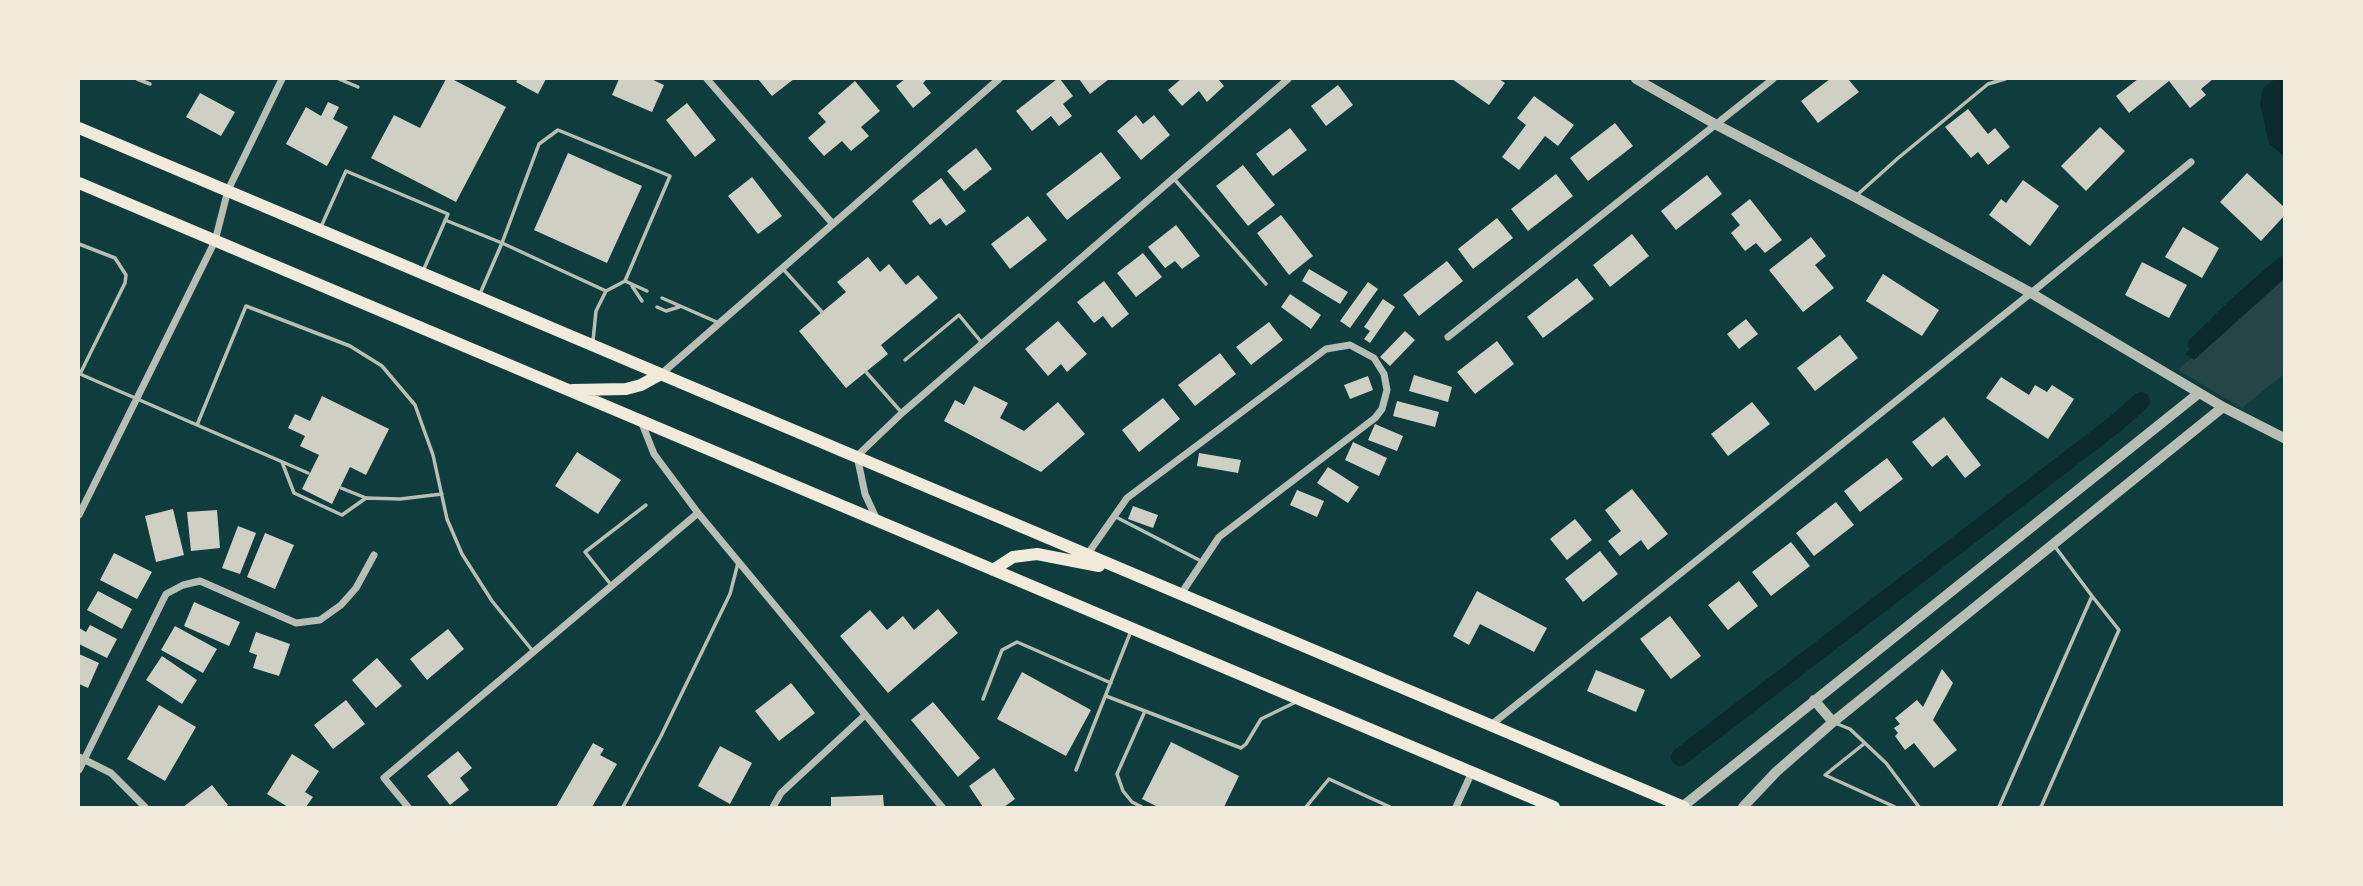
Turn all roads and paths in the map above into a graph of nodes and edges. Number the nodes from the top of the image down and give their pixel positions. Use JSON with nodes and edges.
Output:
{"nodes":[{"id":1,"x":137,"y":79,"type":"edge"},
{"id":2,"x":282,"y":79,"type":"edge"},
{"id":3,"x":339,"y":79,"type":"edge"},
{"id":4,"x":707,"y":79,"type":"edge"},
{"id":5,"x":999,"y":79,"type":"edge"},
{"id":6,"x":1288,"y":79,"type":"edge"},
{"id":7,"x":1636,"y":79,"type":"edge"},
{"id":8,"x":1773,"y":79,"type":"edge"},
{"id":9,"x":2005,"y":79,"type":"edge"},
{"id":10,"x":1988,"y":81,"type":"edge"},
{"id":11,"x":150,"y":84,"type":"dead end"},
{"id":12,"x":358,"y":88,"type":"dead end"},
{"id":13,"x":1716,"y":124,"type":"junction"},
{"id":14,"x":79,"y":128,"type":"edge"},
{"id":15,"x":2191,"y":162,"type":"dead end"},
{"id":16,"x":1173,"y":178,"type":"junction"},
{"id":17,"x":79,"y":183,"type":"edge"},
{"id":18,"x":228,"y":190,"type":"junction"},
{"id":19,"x":1855,"y":197,"type":"junction"},
{"id":20,"x":445,"y":220,"type":"junction"},
{"id":21,"x":832,"y":223,"type":"junction"},
{"id":22,"x":320,"y":230,"type":"junction"},
{"id":23,"x":215,"y":241,"type":"junction"},
{"id":24,"x":502,"y":243,"type":"junction"},
{"id":25,"x":79,"y":244,"type":"edge"},
{"id":26,"x":782,"y":267,"type":"junction"},
{"id":27,"x":422,"y":273,"type":"junction"},
{"id":28,"x":625,"y":281,"type":"junction"},
{"id":29,"x":631,"y":284,"type":"junction"},
{"id":30,"x":1266,"y":284,"type":"dead end"},
{"id":31,"x":647,"y":291,"type":"dead end"},
{"id":32,"x":606,"y":292,"type":"junction"},
{"id":33,"x":2031,"y":293,"type":"junction"},
{"id":34,"x":478,"y":298,"type":"junction"},
{"id":35,"x":662,"y":298,"type":"dead end"},
{"id":36,"x":642,"y":301,"type":"dead end"},
{"id":37,"x":657,"y":307,"type":"dead end"},
{"id":38,"x":681,"y":307,"type":"junction"},
{"id":39,"x":822,"y":312,"type":"dead end"},
{"id":40,"x":719,"y":323,"type":"junction"},
{"id":41,"x":1448,"y":337,"type":"dead end"},
{"id":42,"x":983,"y":344,"type":"junction"},
{"id":43,"x":592,"y":346,"type":"junction"},
{"id":44,"x":905,"y":360,"type":"dead end"},
{"id":45,"x":866,"y":372,"type":"dead end"},
{"id":46,"x":79,"y":373,"type":"edge"},
{"id":47,"x":659,"y":375,"type":"junction"},
{"id":48,"x":567,"y":391,"type":"junction"},
{"id":49,"x":2200,"y":393,"type":"junction"},
{"id":50,"x":136,"y":399,"type":"junction"},
{"id":51,"x":2224,"y":407,"type":"junction"},
{"id":52,"x":902,"y":413,"type":"junction"},
{"id":53,"x":640,"y":421,"type":"junction"},
{"id":54,"x":197,"y":425,"type":"junction"},
{"id":55,"x":2284,"y":438,"type":"edge"},
{"id":56,"x":857,"y":456,"type":"junction"},
{"id":57,"x":282,"y":462,"type":"junction"},
{"id":58,"x":308,"y":473,"type":"dead end"},
{"id":59,"x":341,"y":488,"type":"dead end"},
{"id":60,"x":442,"y":494,"type":"junction"},
{"id":61,"x":366,"y":498,"type":"junction"},
{"id":62,"x":646,"y":505,"type":"dead end"},
{"id":63,"x":698,"y":513,"type":"junction"},
{"id":64,"x":79,"y":515,"type":"edge"},
{"id":65,"x":1114,"y":516,"type":"junction"},
{"id":66,"x":877,"y":521,"type":"junction"},
{"id":67,"x":2053,"y":544,"type":"junction"},
{"id":68,"x":374,"y":555,"type":"dead end"},
{"id":69,"x":1087,"y":555,"type":"junction"},
{"id":70,"x":739,"y":561,"type":"junction"},
{"id":71,"x":1203,"y":562,"type":"junction"},
{"id":72,"x":1121,"y":569,"type":"junction"},
{"id":73,"x":993,"y":570,"type":"junction"},
{"id":74,"x":612,"y":586,"type":"junction"},
{"id":75,"x":1181,"y":594,"type":"junction"},
{"id":76,"x":2092,"y":596,"type":"junction"},
{"id":77,"x":1132,"y":629,"type":"junction"},
{"id":78,"x":534,"y":652,"type":"junction"},
{"id":79,"x":1111,"y":683,"type":"junction"},
{"id":80,"x":1106,"y":695,"type":"junction"},
{"id":81,"x":983,"y":699,"type":"dead end"},
{"id":82,"x":1301,"y":700,"type":"junction"},
{"id":83,"x":1814,"y":700,"type":"junction"},
{"id":84,"x":1145,"y":711,"type":"junction"},
{"id":85,"x":865,"y":715,"type":"junction"},
{"id":86,"x":1833,"y":722,"type":"junction"},
{"id":87,"x":1490,"y":726,"type":"junction"},
{"id":88,"x":1865,"y":743,"type":"junction"},
{"id":89,"x":81,"y":758,"type":"edge"},
{"id":90,"x":79,"y":770,"type":"edge"},
{"id":91,"x":1076,"y":770,"type":"dead end"},
{"id":92,"x":1472,"y":772,"type":"junction"},
{"id":93,"x":145,"y":807,"type":"edge"},
{"id":94,"x":408,"y":807,"type":"edge"},
{"id":95,"x":623,"y":807,"type":"edge"},
{"id":96,"x":773,"y":807,"type":"edge"},
{"id":97,"x":942,"y":807,"type":"edge"},
{"id":98,"x":1142,"y":807,"type":"edge"},
{"id":99,"x":1306,"y":807,"type":"edge"},
{"id":100,"x":1390,"y":807,"type":"edge"},
{"id":101,"x":1457,"y":807,"type":"edge"},
{"id":102,"x":1554,"y":807,"type":"edge"},
{"id":103,"x":1683,"y":807,"type":"edge"},
{"id":104,"x":1743,"y":807,"type":"edge"},
{"id":105,"x":1895,"y":807,"type":"edge"},
{"id":106,"x":1919,"y":807,"type":"edge"},
{"id":107,"x":1999,"y":807,"type":"edge"},
{"id":108,"x":2041,"y":807,"type":"edge"}],
"edges":[{"from":1,"to":11,"type":"lane"},
{"from":2,"to":18,"type":"street"},
{"from":3,"to":12,"type":"lane"},
{"from":4,"to":21,"type":"street"},
{"from":5,"to":21,"type":"street"},
{"from":6,"to":16,"type":"street"},
{"from":7,"to":13,"type":"street"},
{"from":8,"to":13,"type":"street"},
{"from":9,"to":10,"type":"lane"},
{"from":10,"to":19,"type":"lane"},
{"from":13,"to":19,"type":"street"},
{"from":13,"to":41,"type":"street"},
{"from":14,"to":18,"type":"main road"},
{"from":15,"to":33,"type":"street"},
{"from":16,"to":30,"type":"lane"},
{"from":16,"to":42,"type":"street"},
{"from":17,"to":23,"type":"main road"},
{"from":18,"to":22,"type":"main road"},
{"from":18,"to":23,"type":"street"},
{"from":19,"to":33,"type":"street"},
{"from":20,"to":22,"type":"lane"},
{"from":20,"to":24,"type":"lane"},
{"from":20,"to":27,"type":"lane"},
{"from":21,"to":26,"type":"street"},
{"from":22,"to":27,"type":"main road"},
{"from":23,"to":48,"type":"main road"},
{"from":23,"to":50,"type":"street"},
{"from":24,"to":28,"type":"lane"},
{"from":24,"to":32,"type":"lane"},
{"from":24,"to":34,"type":"lane"},
{"from":25,"to":46,"type":"lane"},
{"from":26,"to":39,"type":"lane"},
{"from":26,"to":40,"type":"street"},
{"from":27,"to":34,"type":"main road"},
{"from":28,"to":29,"type":"lane"},
{"from":28,"to":32,"type":"lane"},
{"from":29,"to":31,"type":"lane"},
{"from":29,"to":36,"type":"lane"},
{"from":32,"to":43,"type":"lane"},
{"from":33,"to":49,"type":"street"},
{"from":33,"to":87,"type":"street"},
{"from":34,"to":43,"type":"main road"},
{"from":35,"to":38,"type":"lane"},
{"from":37,"to":38,"type":"lane"},
{"from":38,"to":40,"type":"lane"},
{"from":40,"to":47,"type":"street"},
{"from":42,"to":44,"type":"lane"},
{"from":42,"to":52,"type":"street"},
{"from":43,"to":47,"type":"main road"},
{"from":45,"to":52,"type":"lane"},
{"from":46,"to":50,"type":"lane"},
{"from":47,"to":48,"type":"main road"},
{"from":47,"to":56,"type":"main road"},
{"from":48,"to":53,"type":"main road"},
{"from":49,"to":51,"type":"street"},
{"from":49,"to":83,"type":"street"},
{"from":50,"to":54,"type":"lane"},
{"from":50,"to":64,"type":"street"},
{"from":51,"to":55,"type":"street"},
{"from":51,"to":67,"type":"street"},
{"from":52,"to":56,"type":"street"},
{"from":53,"to":63,"type":"street"},
{"from":53,"to":66,"type":"main road"},
{"from":54,"to":57,"type":"lane"},
{"from":54,"to":60,"type":"lane"},
{"from":56,"to":66,"type":"street"},
{"from":56,"to":69,"type":"main road"},
{"from":57,"to":58,"type":"lane"},
{"from":57,"to":61,"type":"lane"},
{"from":59,"to":61,"type":"lane"},
{"from":60,"to":61,"type":"lane"},
{"from":60,"to":78,"type":"lane"},
{"from":62,"to":74,"type":"lane"},
{"from":63,"to":70,"type":"street"},
{"from":63,"to":74,"type":"street"},
{"from":65,"to":69,"type":"street"},
{"from":65,"to":71,"type":"lane"},
{"from":65,"to":71,"type":"street"},
{"from":66,"to":73,"type":"main road"},
{"from":67,"to":76,"type":"lane"},
{"from":67,"to":86,"type":"street"},
{"from":68,"to":89,"type":"street"},
{"from":69,"to":72,"type":"main road"},
{"from":70,"to":85,"type":"street"},
{"from":70,"to":95,"type":"lane"},
{"from":71,"to":75,"type":"street"},
{"from":72,"to":73,"type":"main road"},
{"from":72,"to":75,"type":"main road"},
{"from":73,"to":77,"type":"main road"},
{"from":74,"to":78,"type":"street"},
{"from":75,"to":87,"type":"main road"},
{"from":76,"to":107,"type":"lane"},
{"from":76,"to":108,"type":"lane"},
{"from":77,"to":79,"type":"lane"},
{"from":77,"to":82,"type":"main road"},
{"from":78,"to":94,"type":"street"},
{"from":79,"to":80,"type":"lane"},
{"from":79,"to":81,"type":"lane"},
{"from":80,"to":84,"type":"lane"},
{"from":80,"to":91,"type":"lane"},
{"from":82,"to":84,"type":"lane"},
{"from":82,"to":92,"type":"main road"},
{"from":83,"to":86,"type":"street"},
{"from":83,"to":103,"type":"street"},
{"from":84,"to":98,"type":"lane"},
{"from":85,"to":96,"type":"street"},
{"from":85,"to":97,"type":"street"},
{"from":86,"to":88,"type":"lane"},
{"from":86,"to":104,"type":"street"},
{"from":87,"to":103,"type":"main road"},
{"from":88,"to":105,"type":"lane"},
{"from":88,"to":106,"type":"lane"},
{"from":89,"to":90,"type":"street"},
{"from":89,"to":93,"type":"street"},
{"from":92,"to":101,"type":"street"},
{"from":92,"to":102,"type":"main road"},
{"from":99,"to":100,"type":"lane"}]}
